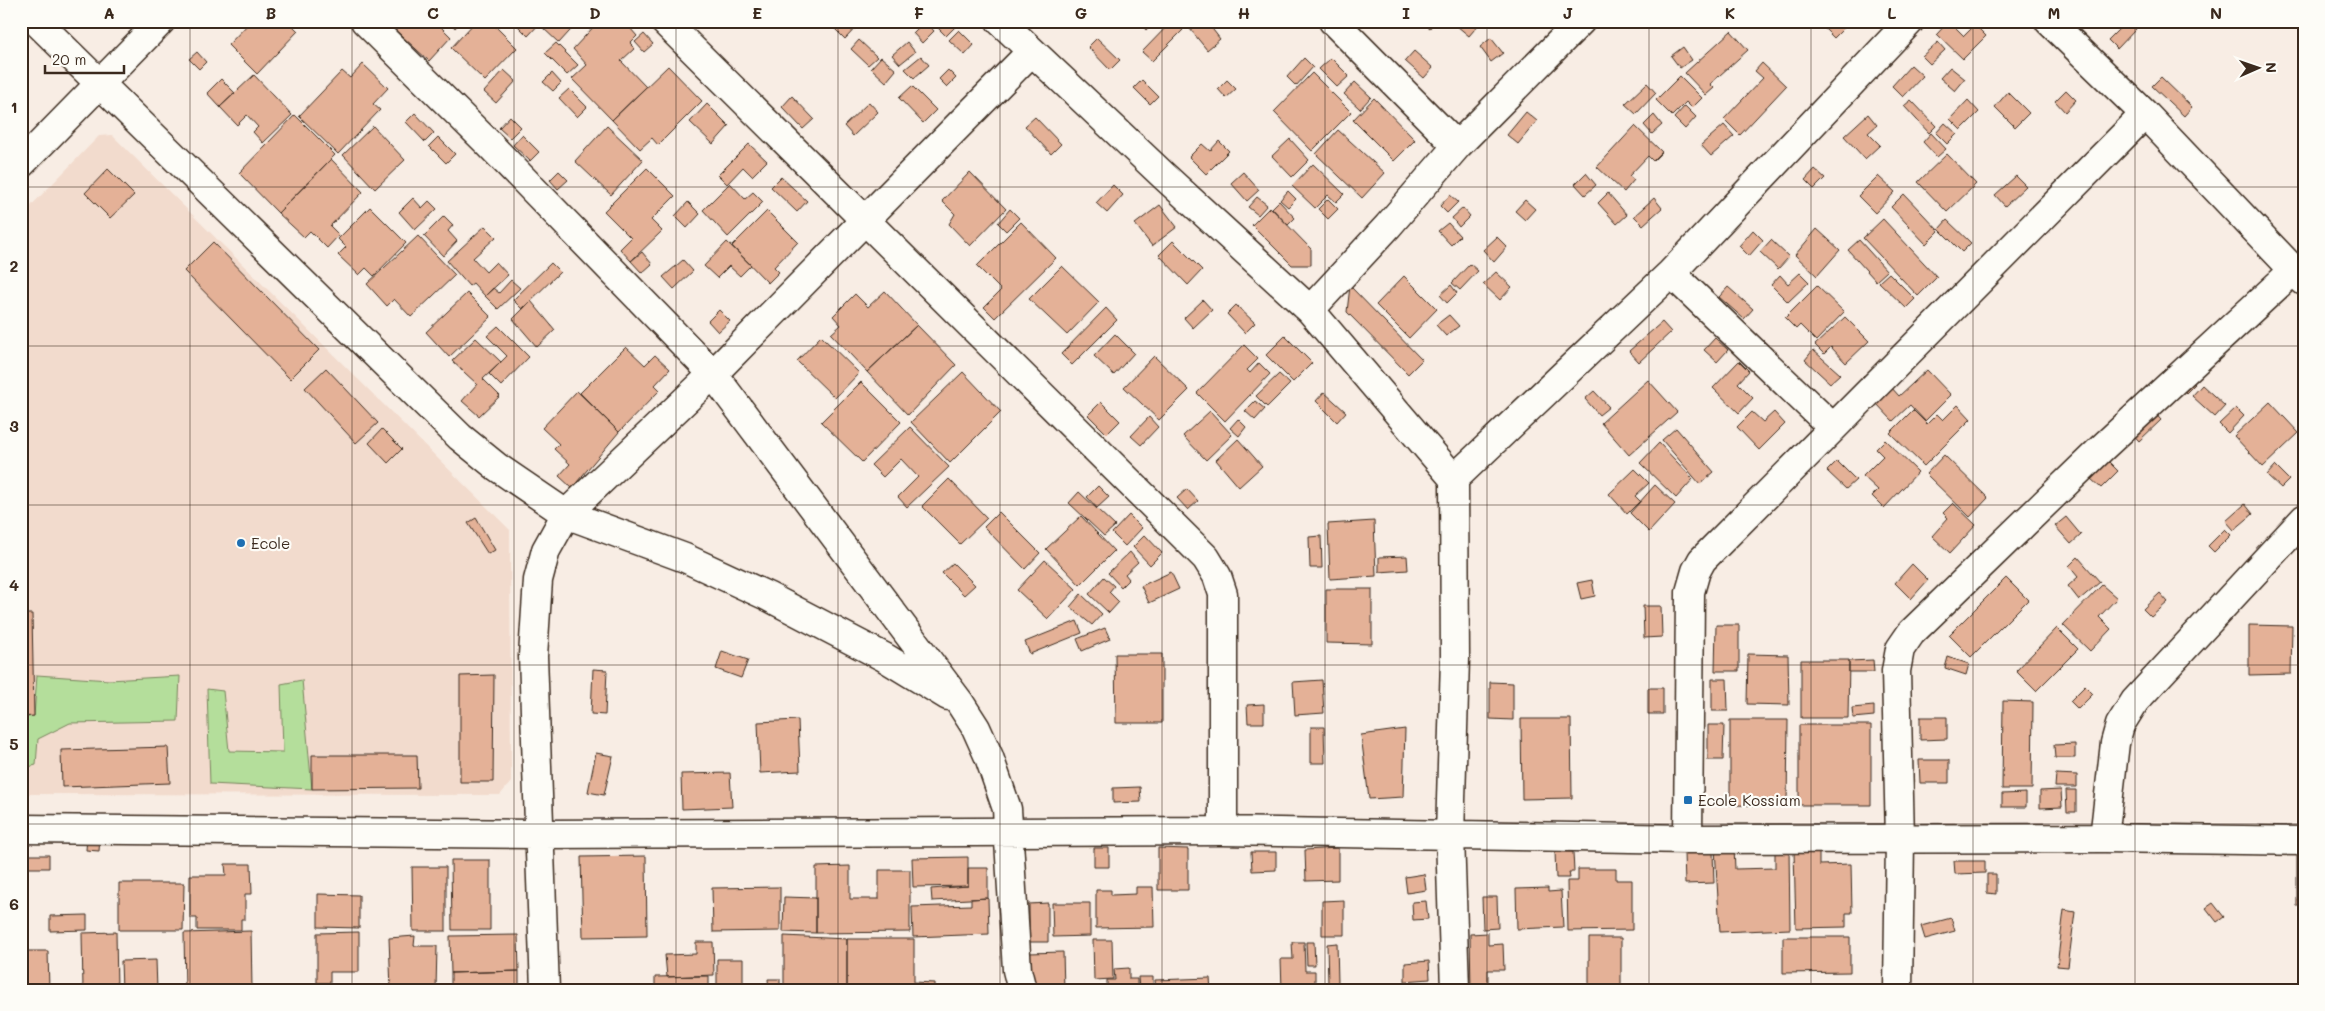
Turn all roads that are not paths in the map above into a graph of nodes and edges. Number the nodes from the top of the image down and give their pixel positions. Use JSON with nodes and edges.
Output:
{"nodes":[{"id":1,"x":36,"y":21,"type":"edge"},
{"id":2,"x":161,"y":21,"type":"edge"},
{"id":3,"x":365,"y":21,"type":"edge"},
{"id":4,"x":664,"y":21,"type":"edge"},
{"id":5,"x":1000,"y":21,"type":"edge"},
{"id":6,"x":1333,"y":21,"type":"edge"},
{"id":7,"x":1581,"y":21,"type":"edge"},
{"id":8,"x":1910,"y":21,"type":"edge"},
{"id":9,"x":2049,"y":21,"type":"edge"},
{"id":10,"x":1031,"y":52,"type":"junction"},
{"id":11,"x":98,"y":84,"type":"junction"},
{"id":12,"x":2145,"y":114,"type":"junction"},
{"id":13,"x":1457,"y":146,"type":"junction"},
{"id":14,"x":21,"y":164,"type":"edge"},
{"id":15,"x":864,"y":220,"type":"junction"},
{"id":16,"x":1670,"y":273,"type":"junction"},
{"id":17,"x":2299,"y":276,"type":"edge"},
{"id":18,"x":1310,"y":310,"type":"junction"},
{"id":19,"x":713,"y":374,"type":"junction"},
{"id":20,"x":1832,"y":427,"type":"junction"},
{"id":21,"x":1454,"y":479,"type":"junction"},
{"id":22,"x":566,"y":514,"type":"junction"},
{"id":23,"x":2304,"y":519,"type":"edge"},
{"id":24,"x":960,"y":703,"type":"junction"},
{"id":25,"x":21,"y":829,"type":"edge"},
{"id":26,"x":1008,"y":831,"type":"junction"},
{"id":27,"x":1222,"y":831,"type":"junction"},
{"id":28,"x":539,"y":834,"type":"junction"},
{"id":29,"x":1450,"y":836,"type":"junction"},
{"id":30,"x":2104,"y":838,"type":"junction"},
{"id":31,"x":1688,"y":839,"type":"junction"},
{"id":32,"x":1900,"y":839,"type":"junction"},
{"id":33,"x":2304,"y":841,"type":"edge"},
{"id":34,"x":545,"y":990,"type":"edge"},
{"id":35,"x":1022,"y":990,"type":"edge"},
{"id":36,"x":1456,"y":990,"type":"edge"},
{"id":37,"x":1898,"y":990,"type":"edge"}],
"edges":[{"from":1,"to":11,"type":"street"},
{"from":2,"to":11,"type":"street"},
{"from":3,"to":19,"type":"street"},
{"from":4,"to":15,"type":"street"},
{"from":5,"to":10,"type":"street"},
{"from":6,"to":13,"type":"street"},
{"from":7,"to":13,"type":"street"},
{"from":8,"to":16,"type":"street"},
{"from":9,"to":12,"type":"street"},
{"from":10,"to":15,"type":"street"},
{"from":10,"to":18,"type":"street"},
{"from":11,"to":14,"type":"street"},
{"from":11,"to":22,"type":"street"},
{"from":12,"to":17,"type":"street"},
{"from":12,"to":20,"type":"street"},
{"from":13,"to":18,"type":"street"},
{"from":15,"to":19,"type":"street"},
{"from":15,"to":27,"type":"street"},
{"from":16,"to":20,"type":"street"},
{"from":16,"to":21,"type":"street"},
{"from":17,"to":32,"type":"street"},
{"from":18,"to":21,"type":"street"},
{"from":19,"to":22,"type":"street"},
{"from":19,"to":24,"type":"street"},
{"from":20,"to":31,"type":"street"},
{"from":21,"to":29,"type":"street"},
{"from":22,"to":24,"type":"street"},
{"from":22,"to":28,"type":"street"},
{"from":23,"to":30,"type":"street"},
{"from":24,"to":26,"type":"street"},
{"from":25,"to":28,"type":"street"},
{"from":26,"to":27,"type":"street"},
{"from":26,"to":28,"type":"street"},
{"from":26,"to":35,"type":"street"},
{"from":27,"to":29,"type":"street"},
{"from":28,"to":34,"type":"street"},
{"from":29,"to":31,"type":"street"},
{"from":29,"to":36,"type":"street"},
{"from":30,"to":32,"type":"street"},
{"from":30,"to":33,"type":"street"},
{"from":31,"to":32,"type":"street"},
{"from":32,"to":37,"type":"street"}]}
